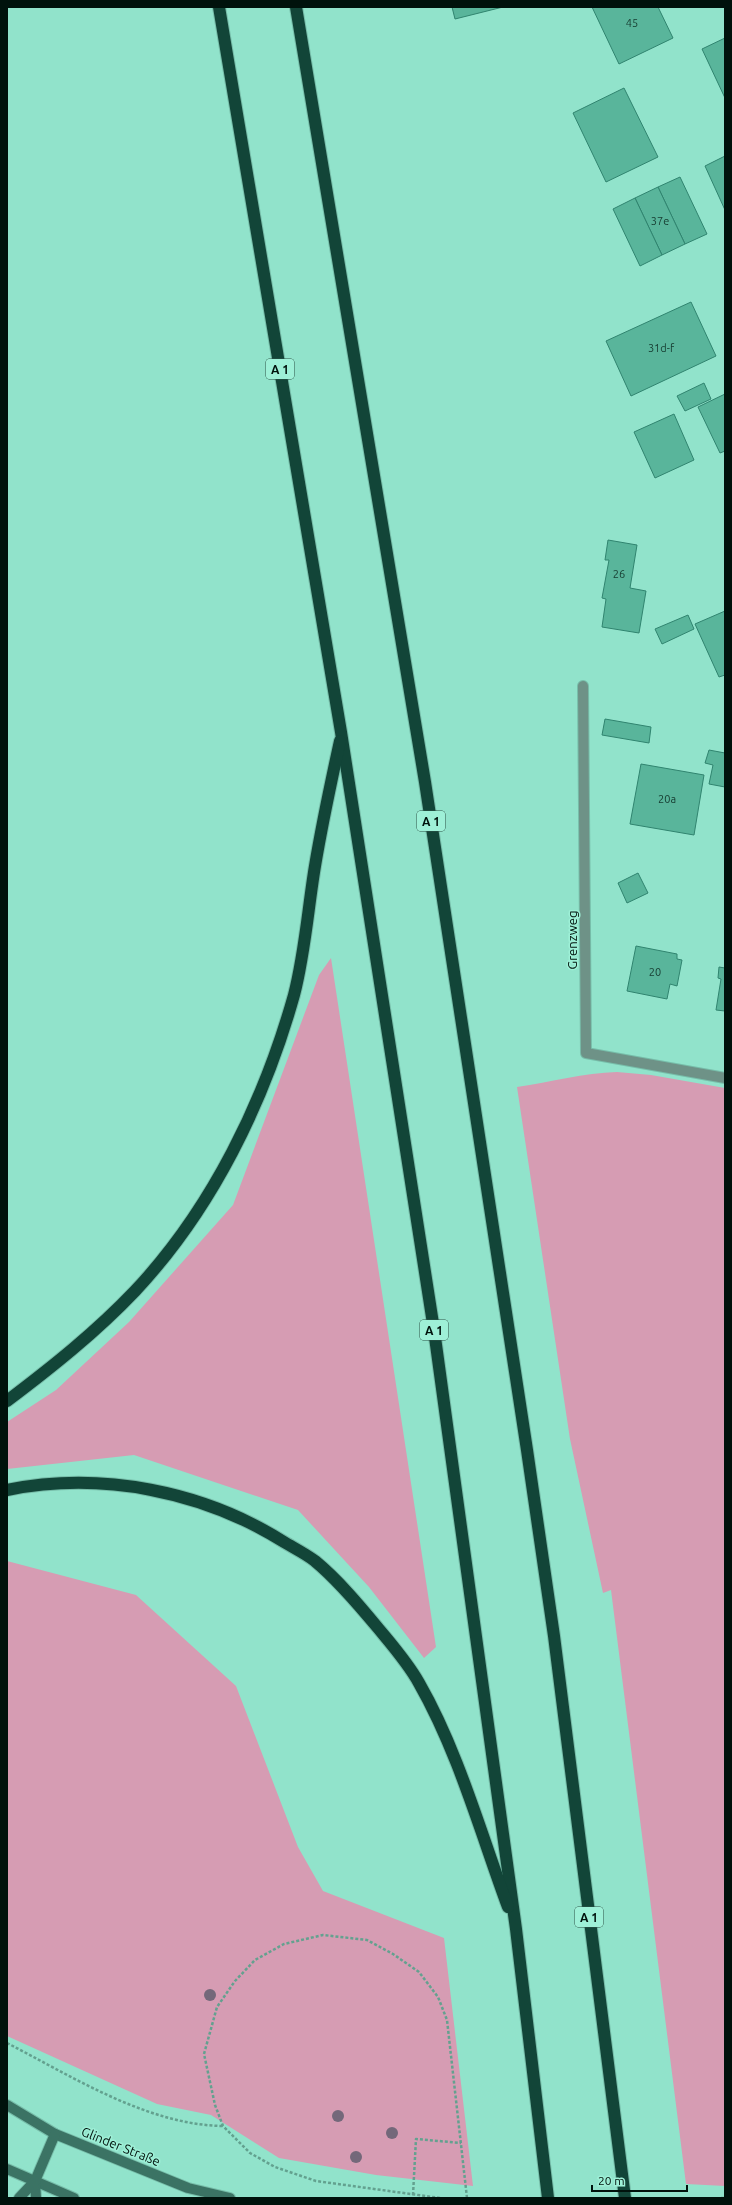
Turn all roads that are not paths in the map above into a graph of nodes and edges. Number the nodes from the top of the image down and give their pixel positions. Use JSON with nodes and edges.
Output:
{"nodes":[{"id":1,"x":219,"y":7,"type":"edge"},
{"id":2,"x":296,"y":7,"type":"edge"},
{"id":3,"x":583,"y":686,"type":"dead end"},
{"id":4,"x":341,"y":732,"type":"junction"},
{"id":5,"x":725,"y":1078,"type":"edge"},
{"id":6,"x":7,"y":1401,"type":"edge"},
{"id":7,"x":7,"y":1490,"type":"edge"},
{"id":8,"x":516,"y":1929,"type":"junction"},
{"id":9,"x":7,"y":2105,"type":"edge"},
{"id":10,"x":55,"y":2134,"type":"junction"},
{"id":11,"x":7,"y":2170,"type":"edge"},
{"id":12,"x":35,"y":2181,"type":"junction"},
{"id":13,"x":19,"y":2198,"type":"edge"},
{"id":14,"x":36,"y":2198,"type":"edge"},
{"id":15,"x":74,"y":2198,"type":"edge"},
{"id":16,"x":230,"y":2198,"type":"edge"},
{"id":17,"x":548,"y":2198,"type":"edge"},
{"id":18,"x":625,"y":2198,"type":"edge"}],
"edges":[{"from":1,"to":4,"type":"highway","number":"A 1"},
{"from":2,"to":18,"type":"highway","number":"A 1"},
{"from":3,"to":5,"type":"street","name":"Grenzweg"},
{"from":4,"to":6,"type":"highway"},
{"from":4,"to":8,"type":"highway","number":"A 1"},
{"from":7,"to":8,"type":"highway"},
{"from":8,"to":17,"type":"highway","number":"A 1"},
{"from":9,"to":10,"type":"main road","name":"Glinder Straße"},
{"from":10,"to":12,"type":"main road"},
{"from":10,"to":16,"type":"main road","name":"Glinder Straße"},
{"from":11,"to":12,"type":"main road"},
{"from":12,"to":13,"type":"main road"},
{"from":12,"to":14,"type":"main road"},
{"from":12,"to":15,"type":"main road"}]}
